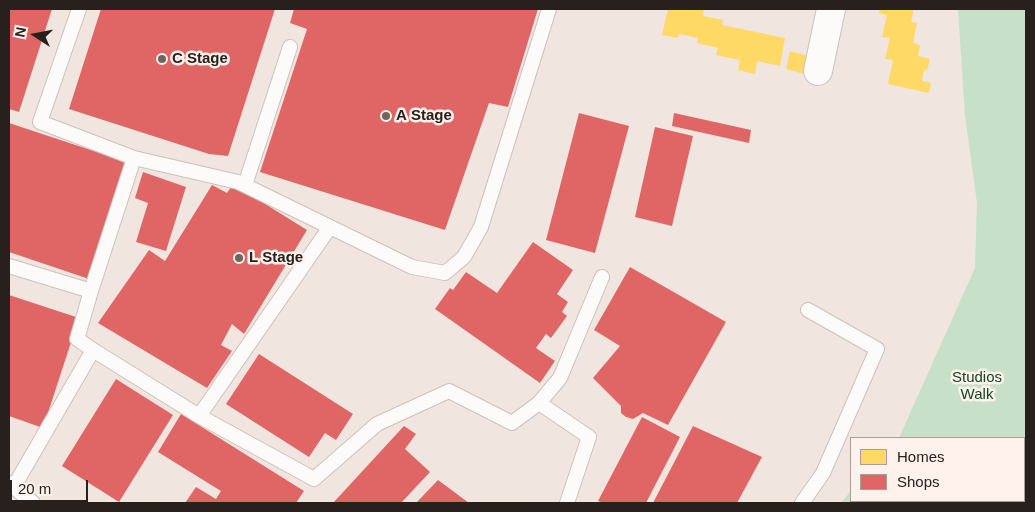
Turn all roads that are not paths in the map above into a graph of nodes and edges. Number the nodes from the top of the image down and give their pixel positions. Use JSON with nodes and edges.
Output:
{"nodes":[{"id":1,"x":79,"y":9,"type":"edge"},
{"id":2,"x":549,"y":9,"type":"edge"},
{"id":3,"x":831,"y":9,"type":"edge"},
{"id":4,"x":290,"y":47,"type":"dead end"},
{"id":5,"x":818,"y":71,"type":"dead end"},
{"id":6,"x":134,"y":158,"type":"junction"},
{"id":7,"x":245,"y":185,"type":"junction"},
{"id":8,"x":330,"y":227,"type":"junction"},
{"id":9,"x":9,"y":266,"type":"edge"},
{"id":10,"x":602,"y":277,"type":"dead end"},
{"id":11,"x":91,"y":291,"type":"junction"},
{"id":12,"x":808,"y":310,"type":"dead end"},
{"id":13,"x":93,"y":350,"type":"junction"},
{"id":14,"x":539,"y":403,"type":"junction"},
{"id":15,"x":199,"y":416,"type":"junction"},
{"id":16,"x":11,"y":485,"type":"edge"},
{"id":17,"x":33,"y":503,"type":"edge"},
{"id":18,"x":567,"y":503,"type":"edge"},
{"id":19,"x":802,"y":503,"type":"edge"}],
"edges":[{"from":1,"to":6,"type":"lane"},
{"from":2,"to":8,"type":"lane"},
{"from":3,"to":5,"type":"street"},
{"from":4,"to":7,"type":"lane"},
{"from":6,"to":7,"type":"lane"},
{"from":6,"to":11,"type":"lane"},
{"from":7,"to":8,"type":"lane"},
{"from":8,"to":15,"type":"lane"},
{"from":9,"to":11,"type":"lane"},
{"from":10,"to":14,"type":"lane"},
{"from":11,"to":13,"type":"lane"},
{"from":12,"to":19,"type":"lane"},
{"from":13,"to":15,"type":"lane"},
{"from":13,"to":16,"type":"lane"},
{"from":14,"to":15,"type":"lane"},
{"from":14,"to":18,"type":"lane"},
{"from":16,"to":17,"type":"lane"}]}
